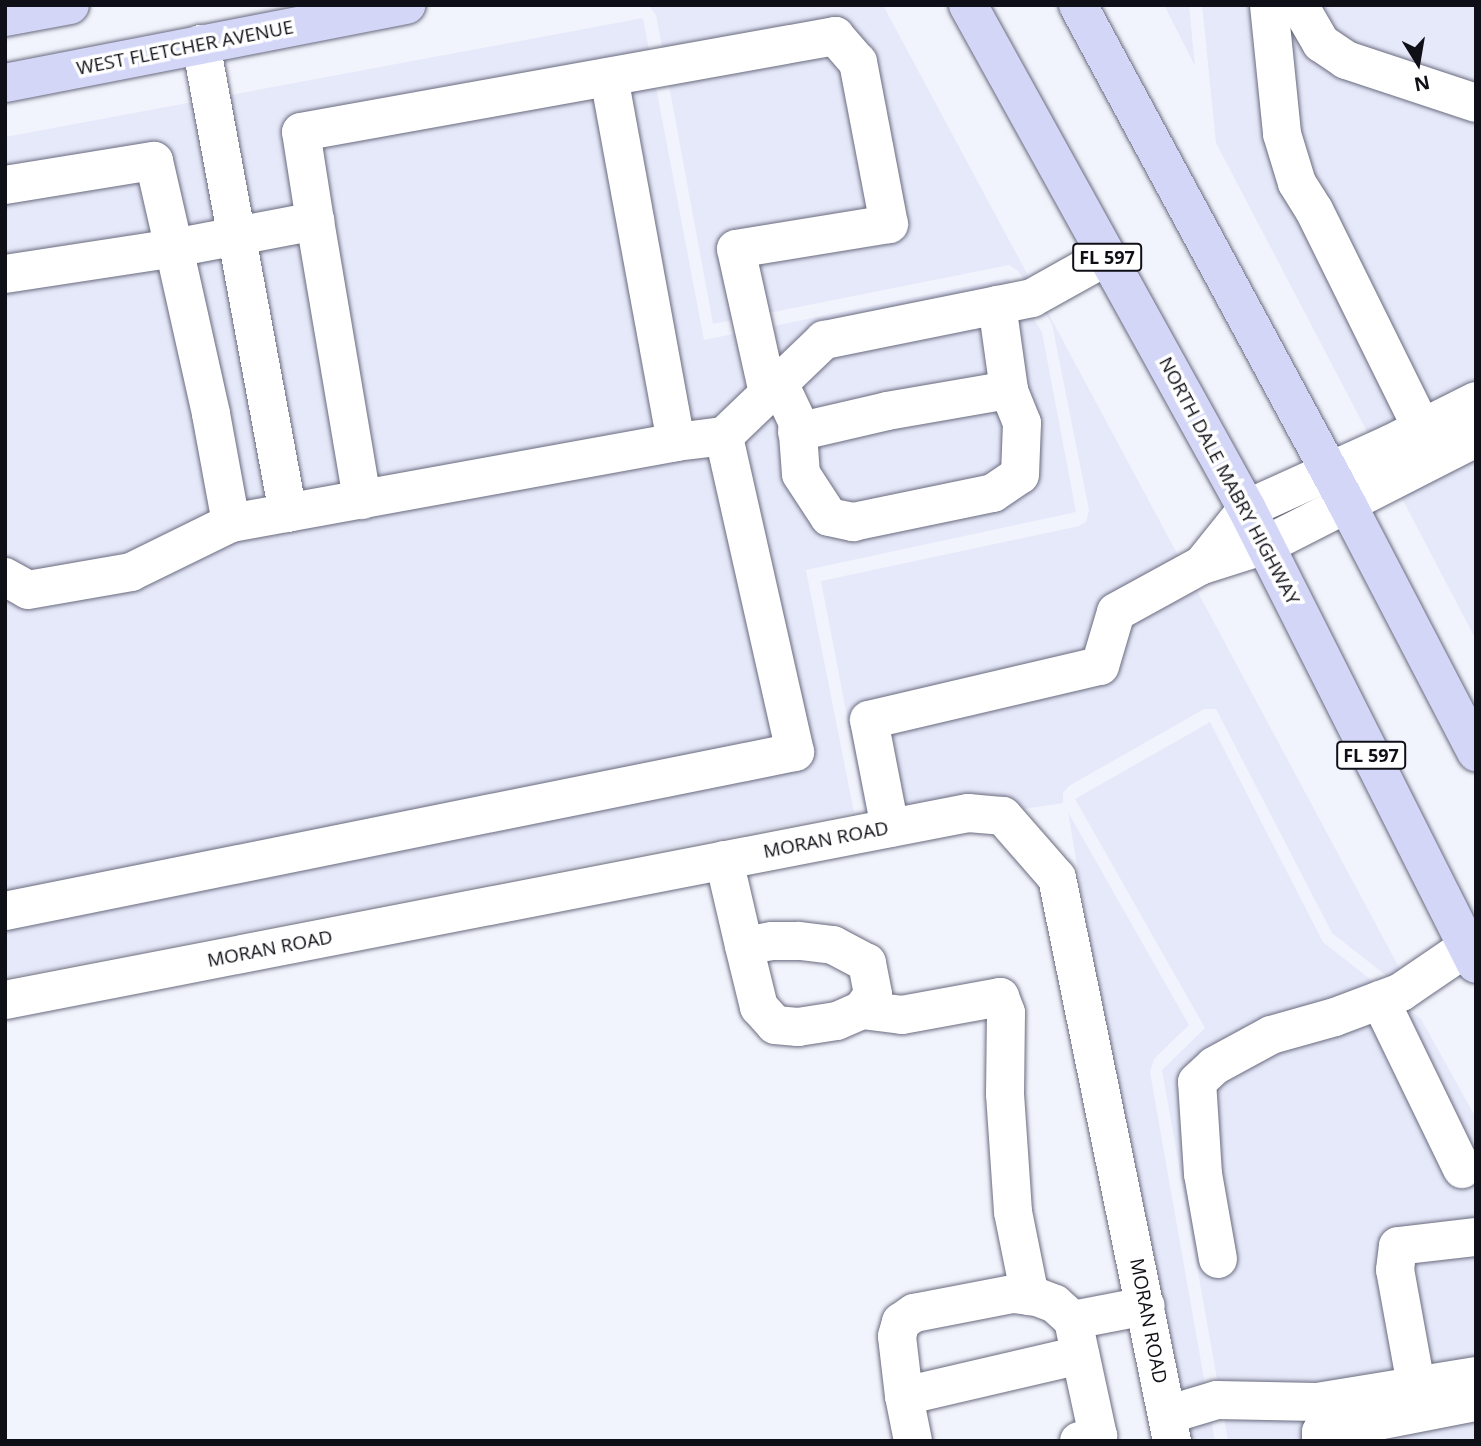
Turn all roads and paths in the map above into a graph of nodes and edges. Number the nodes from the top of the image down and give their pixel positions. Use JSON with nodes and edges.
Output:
{"nodes":[{"id":1,"x":70,"y":5,"type":"edge"},
{"id":2,"x":407,"y":5,"type":"edge"},
{"id":3,"x":968,"y":5,"type":"edge"},
{"id":4,"x":1078,"y":5,"type":"edge"},
{"id":5,"x":1269,"y":5,"type":"edge"},
{"id":6,"x":1299,"y":5,"type":"edge"},
{"id":7,"x":5,"y":17,"type":"edge"},
{"id":8,"x":1321,"y":43,"type":"junction"},
{"id":9,"x":201,"y":44,"type":"junction"},
{"id":10,"x":1275,"y":69,"type":"junction"},
{"id":11,"x":609,"y":77,"type":"junction"},
{"id":12,"x":5,"y":83,"type":"edge"},
{"id":13,"x":1476,"y":103,"type":"edge"},
{"id":14,"x":5,"y":185,"type":"edge"},
{"id":15,"x":315,"y":221,"type":"junction"},
{"id":16,"x":236,"y":236,"type":"junction"},
{"id":17,"x":174,"y":248,"type":"junction"},
{"id":18,"x":1107,"y":256,"type":"junction"},
{"id":19,"x":5,"y":274,"type":"edge"},
{"id":20,"x":997,"y":305,"type":"junction"},
{"id":21,"x":774,"y":388,"type":"junction"},
{"id":22,"x":1009,"y":390,"type":"junction"},
{"id":23,"x":1476,"y":401,"type":"edge"},
{"id":24,"x":1422,"y":429,"type":"junction"},
{"id":25,"x":797,"y":432,"type":"junction"},
{"id":26,"x":724,"y":436,"type":"junction"},
{"id":27,"x":1476,"y":438,"type":"edge"},
{"id":28,"x":676,"y":442,"type":"junction"},
{"id":29,"x":1328,"y":470,"type":"junction"},
{"id":30,"x":362,"y":500,"type":"junction"},
{"id":31,"x":1347,"y":504,"type":"junction"},
{"id":32,"x":1247,"y":509,"type":"junction"},
{"id":33,"x":288,"y":513,"type":"junction"},
{"id":34,"x":231,"y":523,"type":"junction"},
{"id":35,"x":1266,"y":545,"type":"junction"},
{"id":36,"x":1202,"y":565,"type":"junction"},
{"id":37,"x":5,"y":577,"type":"edge"},
{"id":38,"x":1476,"y":752,"type":"edge"},
{"id":39,"x":890,"y":828,"type":"junction"},
{"id":40,"x":724,"y":860,"type":"junction"},
{"id":41,"x":5,"y":911,"type":"edge"},
{"id":42,"x":744,"y":946,"type":"junction"},
{"id":43,"x":1471,"y":955,"type":"edge"},
{"id":44,"x":5,"y":1000,"type":"edge"},
{"id":45,"x":1380,"y":1000,"type":"junction"},
{"id":46,"x":862,"y":1010,"type":"junction"},
{"id":47,"x":1462,"y":1169,"type":"dead end"},
{"id":48,"x":1476,"y":1237,"type":"edge"},
{"id":49,"x":1218,"y":1259,"type":"dead end"},
{"id":50,"x":1031,"y":1296,"type":"junction"},
{"id":51,"x":1146,"y":1306,"type":"junction"},
{"id":52,"x":1077,"y":1338,"type":"junction"},
{"id":53,"x":1476,"y":1376,"type":"edge"},
{"id":54,"x":1416,"y":1385,"type":"junction"},
{"id":55,"x":904,"y":1396,"type":"junction"},
{"id":56,"x":1476,"y":1402,"type":"edge"},
{"id":57,"x":1169,"y":1428,"type":"edge"},
{"id":58,"x":913,"y":1441,"type":"edge"},
{"id":59,"x":1079,"y":1441,"type":"edge"},
{"id":60,"x":1321,"y":1441,"type":"edge"}],
"edges":[{"from":1,"to":7,"type":"main road"},
{"from":2,"to":9,"type":"main road","name":"WEST FLETCHER AVENUE"},
{"from":3,"to":18,"type":"main road","name":"NORTH DALE MABRY HIGHWAY","number":"FL 597"},
{"from":4,"to":29,"type":"main road"},
{"from":5,"to":10,"type":"street"},
{"from":6,"to":8,"type":"street"},
{"from":8,"to":10,"type":"street"},
{"from":8,"to":13,"type":"street"},
{"from":9,"to":12,"type":"main road","name":"WEST FLETCHER AVENUE"},
{"from":9,"to":16,"type":"street"},
{"from":10,"to":24,"type":"street"},
{"from":11,"to":15,"type":"street"},
{"from":11,"to":21,"type":"street"},
{"from":11,"to":28,"type":"street"},
{"from":14,"to":17,"type":"street"},
{"from":15,"to":16,"type":"street"},
{"from":15,"to":30,"type":"street"},
{"from":16,"to":17,"type":"street"},
{"from":16,"to":33,"type":"street"},
{"from":17,"to":19,"type":"street"},
{"from":17,"to":34,"type":"street"},
{"from":18,"to":20,"type":"street"},
{"from":18,"to":32,"type":"main road","name":"NORTH DALE MABRY HIGHWAY","number":"FL 597"},
{"from":20,"to":21,"type":"street"},
{"from":20,"to":22,"type":"street"},
{"from":21,"to":25,"type":"street"},
{"from":21,"to":26,"type":"street"},
{"from":22,"to":25,"type":"street"},
{"from":22,"to":25,"type":"street"},
{"from":23,"to":24,"type":"street"},
{"from":24,"to":29,"type":"street"},
{"from":26,"to":28,"type":"street"},
{"from":26,"to":41,"type":"street"},
{"from":27,"to":31,"type":"street"},
{"from":28,"to":30,"type":"street"},
{"from":29,"to":31,"type":"main road"},
{"from":29,"to":32,"type":"street"},
{"from":30,"to":33,"type":"street"},
{"from":31,"to":35,"type":"street"},
{"from":31,"to":38,"type":"main road"},
{"from":32,"to":35,"type":"main road","name":"NORTH DALE MABRY HIGHWAY","number":"FL 597"},
{"from":32,"to":36,"type":"street"},
{"from":33,"to":34,"type":"street"},
{"from":34,"to":37,"type":"street"},
{"from":35,"to":36,"type":"street"},
{"from":35,"to":43,"type":"main road","name":"NORTH DALE MABRY HIGHWAY","number":"FL 597"},
{"from":36,"to":39,"type":"street"},
{"from":39,"to":40,"type":"street","name":"MORAN ROAD"},
{"from":39,"to":51,"type":"street","name":"MORAN ROAD"},
{"from":40,"to":42,"type":"street"},
{"from":40,"to":44,"type":"street","name":"MORAN ROAD"},
{"from":42,"to":46,"type":"street"},
{"from":42,"to":46,"type":"street"},
{"from":43,"to":45,"type":"street"},
{"from":45,"to":47,"type":"street"},
{"from":45,"to":49,"type":"street"},
{"from":46,"to":50,"type":"street"},
{"from":48,"to":54,"type":"street"},
{"from":50,"to":52,"type":"street"},
{"from":50,"to":55,"type":"street"},
{"from":51,"to":52,"type":"street"},
{"from":51,"to":57,"type":"street","name":"MORAN ROAD"},
{"from":52,"to":55,"type":"street"},
{"from":52,"to":59,"type":"street"},
{"from":53,"to":54,"type":"street"},
{"from":54,"to":57,"type":"street"},
{"from":55,"to":58,"type":"street"},
{"from":56,"to":60,"type":"street"}]}
